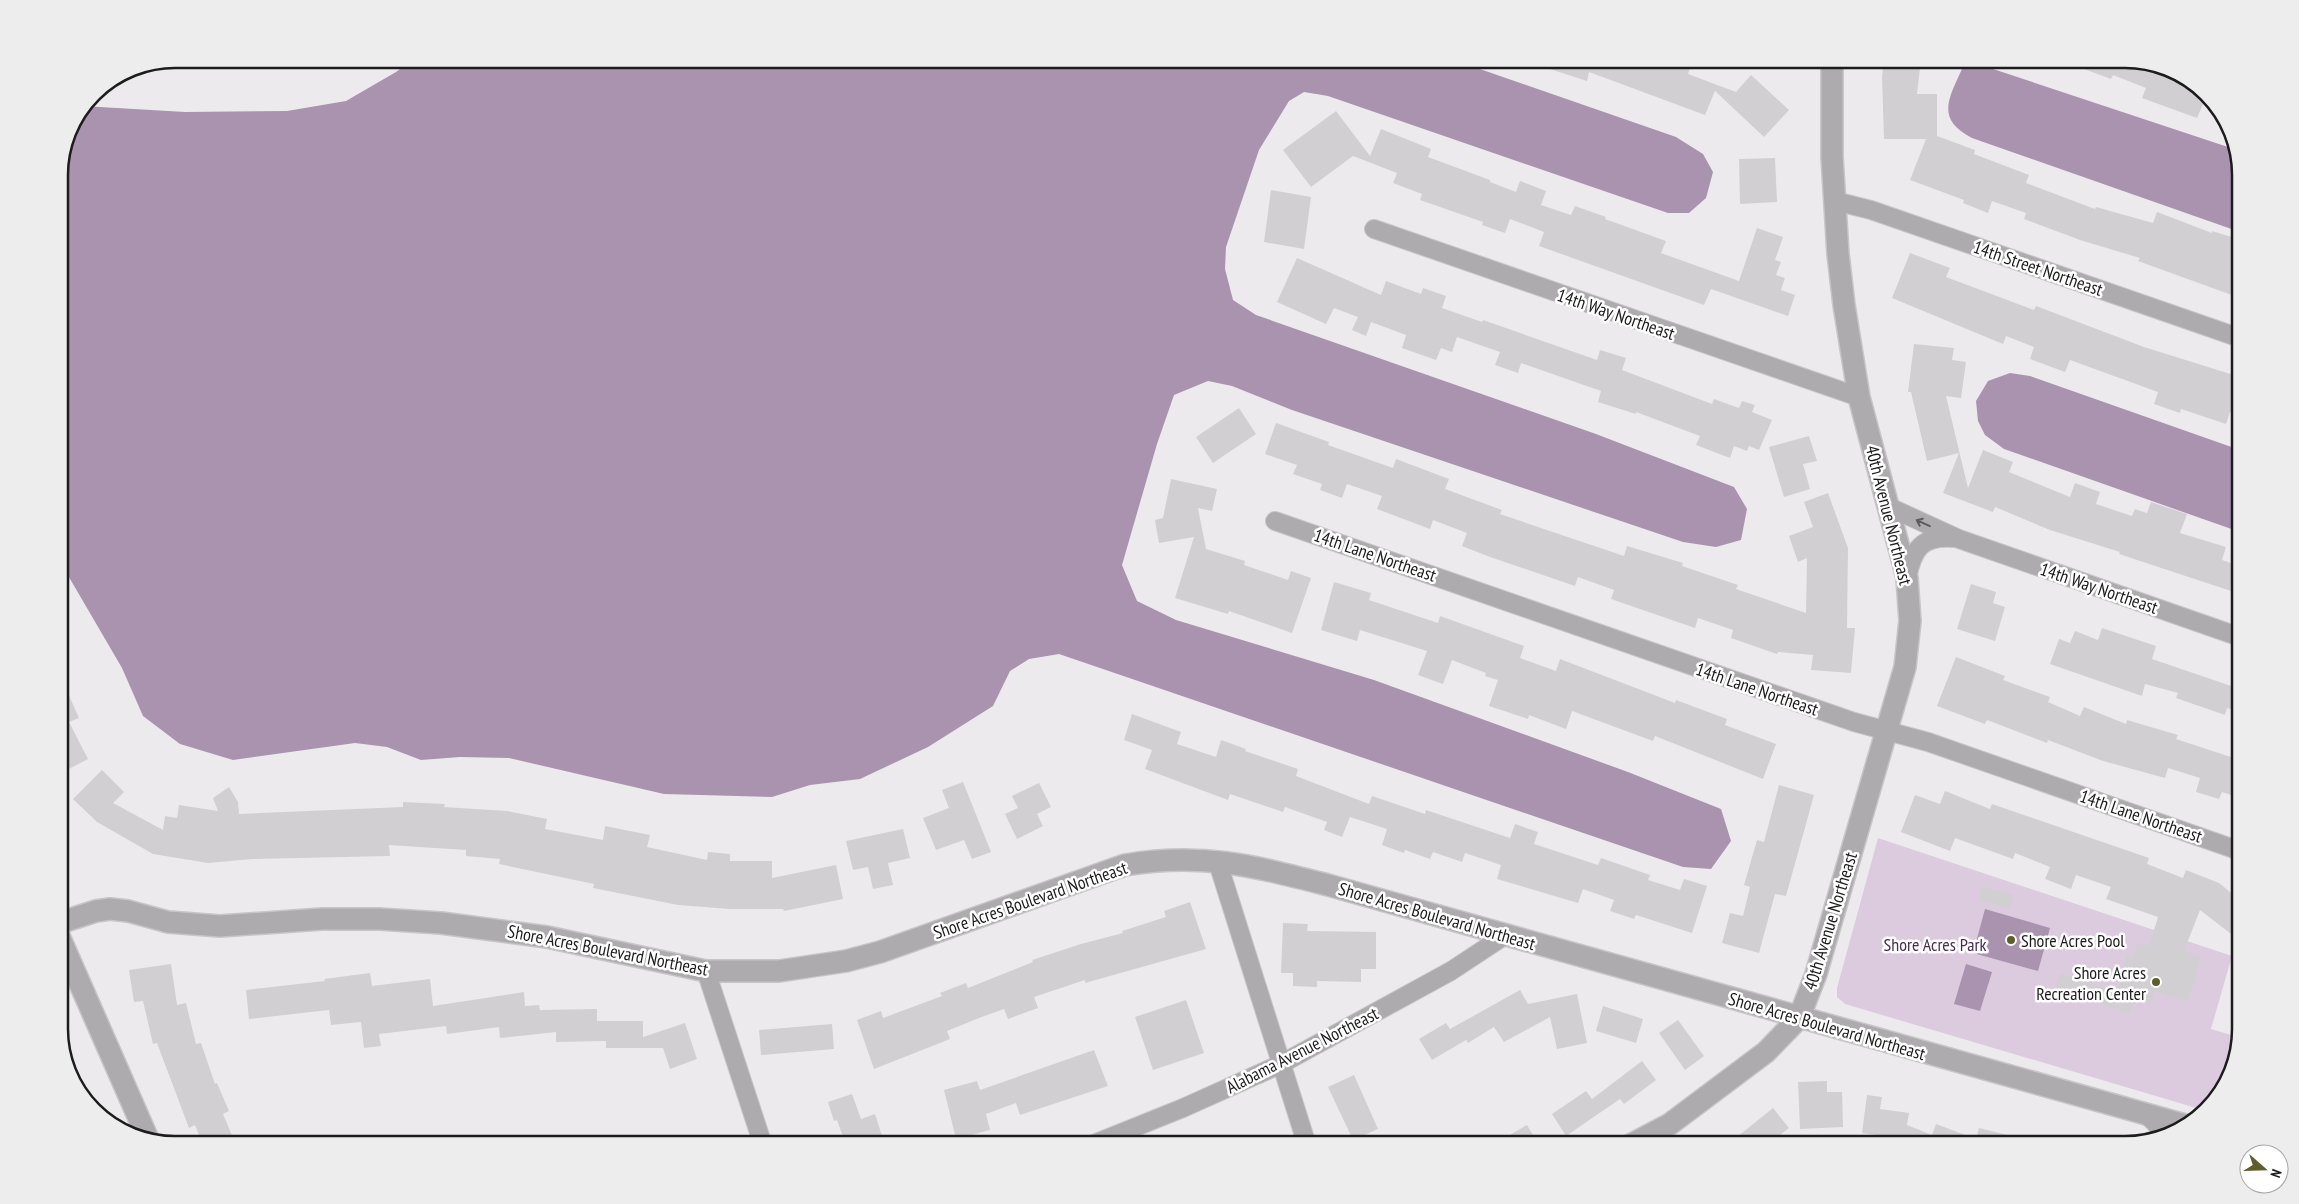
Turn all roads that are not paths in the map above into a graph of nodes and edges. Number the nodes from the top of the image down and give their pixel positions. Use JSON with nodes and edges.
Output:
{"nodes":[{"id":1,"x":1830,"y":68,"type":"edge"},
{"id":2,"x":1835,"y":200,"type":"junction"},
{"id":3,"x":1374,"y":229,"type":"dead end"},
{"id":4,"x":2231,"y":335,"type":"edge"},
{"id":5,"x":1859,"y":397,"type":"junction"},
{"id":6,"x":1888,"y":506,"type":"junction"},
{"id":7,"x":1276,"y":521,"type":"dead end"},
{"id":8,"x":1958,"y":538,"type":"junction"},
{"id":9,"x":1907,"y":578,"type":"junction"},
{"id":10,"x":2232,"y":634,"type":"edge"},
{"id":11,"x":1887,"y":731,"type":"junction"},
{"id":12,"x":2232,"y":848,"type":"edge"},
{"id":13,"x":1217,"y":860,"type":"junction"},
{"id":14,"x":68,"y":921,"type":"edge"},
{"id":15,"x":1504,"y":936,"type":"junction"},
{"id":16,"x":68,"y":957,"type":"edge"},
{"id":17,"x":706,"y":971,"type":"junction"},
{"id":18,"x":1799,"y":1018,"type":"junction"},
{"id":19,"x":1281,"y":1064,"type":"junction"},
{"id":20,"x":2146,"y":1114,"type":"junction"},
{"id":21,"x":2176,"y":1122,"type":"edge"},
{"id":22,"x":1670,"y":1124,"type":"junction"},
{"id":23,"x":2162,"y":1130,"type":"edge"},
{"id":24,"x":145,"y":1132,"type":"edge"},
{"id":25,"x":760,"y":1136,"type":"edge"},
{"id":26,"x":1114,"y":1136,"type":"edge"},
{"id":27,"x":1305,"y":1136,"type":"edge"},
{"id":28,"x":1647,"y":1136,"type":"edge"},
{"id":29,"x":1655,"y":1136,"type":"edge"}],
"edges":[{"from":1,"to":2,"type":"street","name":"40th Avenue Northeast"},
{"from":2,"to":4,"type":"street","name":"14th Street Northeast"},
{"from":2,"to":5,"type":"street","name":"40th Avenue Northeast"},
{"from":3,"to":5,"type":"street","name":"14th Way Northeast"},
{"from":5,"to":6,"type":"street","name":"40th Avenue Northeast"},
{"from":8,"to":6,"type":"street","name":"14th Way Northeast","one_way":true},
{"from":6,"to":9,"type":"street","name":"40th Avenue Northeast"},
{"from":7,"to":11,"type":"street","name":"14th Lane Northeast"},
{"from":8,"to":9,"type":"street","name":"14th Way Northeast"},
{"from":8,"to":10,"type":"street","name":"14th Way Northeast"},
{"from":9,"to":11,"type":"street","name":"40th Avenue Northeast"},
{"from":11,"to":12,"type":"street","name":"14th Lane Northeast"},
{"from":11,"to":18,"type":"street","name":"40th Avenue Northeast"},
{"from":13,"to":15,"type":"street","name":"Shore Acres Boulevard Northeast"},
{"from":13,"to":17,"type":"street","name":"Shore Acres Boulevard Northeast"},
{"from":13,"to":19,"type":"street"},
{"from":14,"to":17,"type":"street","name":"Shore Acres Boulevard Northeast"},
{"from":15,"to":18,"type":"street","name":"Shore Acres Boulevard Northeast"},
{"from":15,"to":19,"type":"street","name":"Alabama Avenue Northeast"},
{"from":16,"to":24,"type":"street"},
{"from":17,"to":25,"type":"street"},
{"from":18,"to":20,"type":"street","name":"Shore Acres Boulevard Northeast"},
{"from":18,"to":22,"type":"street"},
{"from":19,"to":26,"type":"street","name":"Alabama Avenue Northeast"},
{"from":19,"to":27,"type":"street"},
{"from":20,"to":21,"type":"street","name":"Shore Acres Boulevard Northeast"},
{"from":20,"to":23,"type":"street"},
{"from":22,"to":28,"type":"street"},
{"from":22,"to":29,"type":"street"}]}
